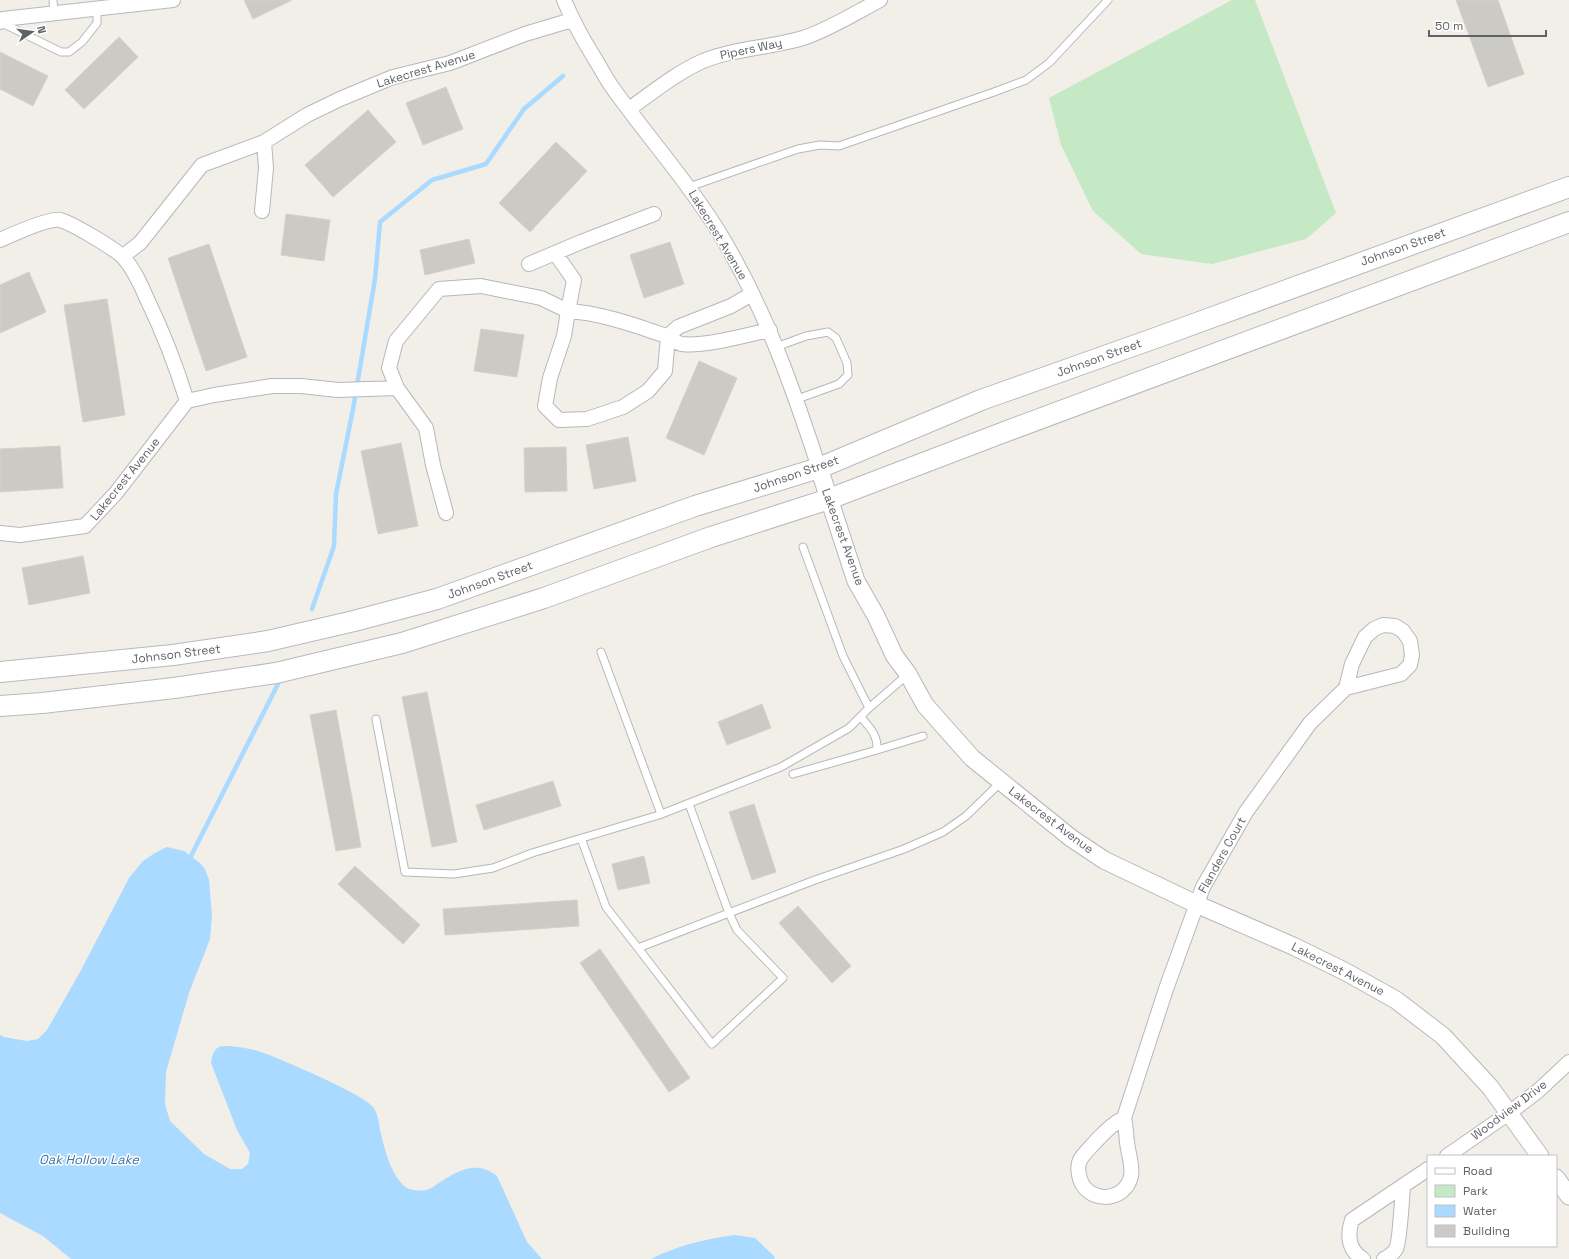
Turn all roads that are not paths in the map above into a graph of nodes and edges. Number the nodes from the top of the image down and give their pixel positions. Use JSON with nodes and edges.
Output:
{"nodes":[{"id":1,"x":173,"y":0,"type":"edge"},
{"id":2,"x":564,"y":0,"type":"edge"},
{"id":3,"x":880,"y":0,"type":"edge"},
{"id":4,"x":1108,"y":0,"type":"edge"},
{"id":5,"x":54,"y":7,"type":"edge"},
{"id":6,"x":97,"y":8,"type":"junction"},
{"id":7,"x":572,"y":20,"type":"junction"},
{"id":8,"x":0,"y":22,"type":"edge"},
{"id":9,"x":629,"y":109,"type":"junction"},
{"id":10,"x":264,"y":142,"type":"junction"},
{"id":11,"x":689,"y":187,"type":"junction"},
{"id":12,"x":1569,"y":187,"type":"edge"},
{"id":13,"x":262,"y":211,"type":"dead end"},
{"id":14,"x":654,"y":214,"type":"dead end"},
{"id":15,"x":1569,"y":222,"type":"edge"},
{"id":16,"x":0,"y":240,"type":"edge"},
{"id":17,"x":555,"y":253,"type":"junction"},
{"id":18,"x":123,"y":256,"type":"junction"},
{"id":19,"x":529,"y":264,"type":"dead end"},
{"id":20,"x":752,"y":294,"type":"junction"},
{"id":21,"x":568,"y":311,"type":"junction"},
{"id":22,"x":770,"y":330,"type":"junction"},
{"id":23,"x":668,"y":336,"type":"junction"},
{"id":24,"x":776,"y":347,"type":"junction"},
{"id":25,"x":397,"y":388,"type":"junction"},
{"id":26,"x":797,"y":399,"type":"junction"},
{"id":27,"x":187,"y":402,"type":"junction"},
{"id":28,"x":819,"y":468,"type":"junction"},
{"id":29,"x":828,"y":499,"type":"junction"},
{"id":30,"x":446,"y":513,"type":"dead end"},
{"id":31,"x":0,"y":534,"type":"edge"},
{"id":32,"x":803,"y":547,"type":"dead end"},
{"id":33,"x":601,"y":652,"type":"dead end"},
{"id":34,"x":0,"y":672,"type":"edge"},
{"id":35,"x":908,"y":674,"type":"junction"},
{"id":36,"x":1346,"y":688,"type":"junction"},
{"id":37,"x":0,"y":706,"type":"edge"},
{"id":38,"x":869,"y":708,"type":"junction"},
{"id":39,"x":861,"y":717,"type":"junction"},
{"id":40,"x":376,"y":719,"type":"dead end"},
{"id":41,"x":923,"y":736,"type":"dead end"},
{"id":42,"x":877,"y":750,"type":"junction"},
{"id":43,"x":793,"y":774,"type":"dead end"},
{"id":44,"x":1001,"y":781,"type":"junction"},
{"id":45,"x":689,"y":804,"type":"junction"},
{"id":46,"x":661,"y":814,"type":"junction"},
{"id":47,"x":581,"y":838,"type":"junction"},
{"id":48,"x":1196,"y":904,"type":"junction"},
{"id":49,"x":729,"y":913,"type":"junction"},
{"id":50,"x":638,"y":948,"type":"junction"},
{"id":51,"x":1569,"y":1062,"type":"edge"},
{"id":52,"x":1509,"y":1114,"type":"junction"},
{"id":53,"x":1124,"y":1118,"type":"junction"},
{"id":54,"x":1448,"y":1155,"type":"edge"},
{"id":55,"x":1539,"y":1155,"type":"edge"},
{"id":56,"x":1427,"y":1170,"type":"edge"},
{"id":57,"x":1557,"y":1179,"type":"edge"},
{"id":58,"x":1403,"y":1186,"type":"junction"},
{"id":59,"x":1569,"y":1196,"type":"edge"},
{"id":60,"x":1363,"y":1259,"type":"edge"},
{"id":61,"x":1384,"y":1259,"type":"edge"}],
"edges":[{"from":1,"to":6,"type":"street"},
{"from":2,"to":7,"type":"street","name":"Lakecrest Avenue"},
{"from":3,"to":9,"type":"street","name":"Pipers Way"},
{"from":4,"to":11,"type":"lane"},
{"from":5,"to":6,"type":"street"},
{"from":5,"to":8,"type":"street"},
{"from":6,"to":8,"type":"lane"},
{"from":7,"to":9,"type":"street","name":"Lakecrest Avenue"},
{"from":7,"to":10,"type":"street","name":"Lakecrest Avenue"},
{"from":9,"to":11,"type":"street","name":"Lakecrest Avenue"},
{"from":10,"to":13,"type":"street"},
{"from":10,"to":18,"type":"street","name":"Lakecrest Avenue"},
{"from":11,"to":20,"type":"street","name":"Lakecrest Avenue"},
{"from":12,"to":28,"type":"main road","name":"Johnson Street"},
{"from":14,"to":17,"type":"street"},
{"from":15,"to":29,"type":"main road"},
{"from":16,"to":18,"type":"street"},
{"from":17,"to":19,"type":"street"},
{"from":17,"to":21,"type":"street"},
{"from":18,"to":27,"type":"street"},
{"from":20,"to":22,"type":"street","name":"Lakecrest Avenue"},
{"from":20,"to":23,"type":"street","name":"Lakecrest Avenue"},
{"from":21,"to":23,"type":"street"},
{"from":21,"to":23,"type":"street"},
{"from":21,"to":25,"type":"street"},
{"from":22,"to":23,"type":"street"},
{"from":22,"to":24,"type":"street","name":"Lakecrest Avenue"},
{"from":24,"to":26,"type":"street","name":"Lakecrest Avenue"},
{"from":24,"to":26,"type":"lane"},
{"from":25,"to":27,"type":"street"},
{"from":25,"to":30,"type":"street"},
{"from":26,"to":28,"type":"street","name":"Lakecrest Avenue"},
{"from":27,"to":31,"type":"street","name":"Lakecrest Avenue"},
{"from":28,"to":29,"type":"street","name":"Lakecrest Avenue"},
{"from":28,"to":34,"type":"main road","name":"Johnson Street"},
{"from":29,"to":35,"type":"street","name":"Lakecrest Avenue"},
{"from":29,"to":37,"type":"main road"},
{"from":32,"to":38,"type":"lane"},
{"from":33,"to":46,"type":"lane"},
{"from":35,"to":38,"type":"lane"},
{"from":35,"to":44,"type":"street","name":"Lakecrest Avenue"},
{"from":36,"to":36,"type":"street","name":"Flanders Court"},
{"from":36,"to":48,"type":"street","name":"Flanders Court"},
{"from":38,"to":39,"type":"lane"},
{"from":39,"to":42,"type":"lane"},
{"from":39,"to":45,"type":"lane"},
{"from":40,"to":47,"type":"lane"},
{"from":41,"to":42,"type":"lane"},
{"from":42,"to":43,"type":"lane"},
{"from":44,"to":48,"type":"street","name":"Lakecrest Avenue"},
{"from":44,"to":49,"type":"lane"},
{"from":45,"to":46,"type":"lane"},
{"from":45,"to":49,"type":"lane"},
{"from":46,"to":47,"type":"lane"},
{"from":47,"to":50,"type":"lane"},
{"from":48,"to":52,"type":"street","name":"Lakecrest Avenue"},
{"from":48,"to":53,"type":"street","name":"Flanders Court"},
{"from":49,"to":50,"type":"lane"},
{"from":49,"to":50,"type":"lane"},
{"from":51,"to":52,"type":"street","name":"Woodview Drive"},
{"from":52,"to":54,"type":"street","name":"Woodview Drive"},
{"from":52,"to":55,"type":"street","name":"Lakecrest Avenue"},
{"from":53,"to":53,"type":"street","name":"Flanders Court"},
{"from":56,"to":58,"type":"street"},
{"from":57,"to":59,"type":"street"},
{"from":58,"to":60,"type":"street"},
{"from":58,"to":61,"type":"street"}]}
